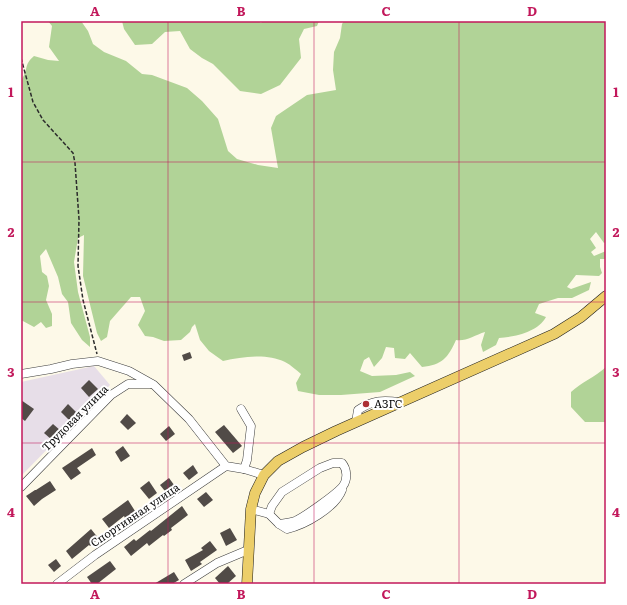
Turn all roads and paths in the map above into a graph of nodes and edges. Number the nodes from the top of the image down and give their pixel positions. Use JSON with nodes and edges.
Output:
{"nodes":[{"id":1,"x":21,"y":58,"type":"edge"},
{"id":2,"x":606,"y":296,"type":"edge"},
{"id":3,"x":98,"y":361,"type":"junction"},
{"id":4,"x":21,"y":374,"type":"edge"},
{"id":5,"x":154,"y":384,"type":"junction"},
{"id":6,"x":240,"y":409,"type":"dead end"},
{"id":7,"x":226,"y":466,"type":"junction"},
{"id":8,"x":244,"y":469,"type":"junction"},
{"id":9,"x":264,"y":475,"type":"junction"},
{"id":10,"x":21,"y":487,"type":"edge"},
{"id":11,"x":251,"y":509,"type":"junction"},
{"id":12,"x":269,"y":514,"type":"junction"},
{"id":13,"x":248,"y":550,"type":"junction"},
{"id":14,"x":57,"y":584,"type":"edge"},
{"id":15,"x":184,"y":584,"type":"edge"},
{"id":16,"x":247,"y":584,"type":"edge"}],
"edges":[{"from":1,"to":3,"type":"path"},
{"from":2,"to":9,"type":"main road"},
{"from":3,"to":4,"type":"street"},
{"from":3,"to":5,"type":"street"},
{"from":5,"to":7,"type":"street"},
{"from":5,"to":10,"type":"street","name":"Трудовая улица"},
{"from":6,"to":8,"type":"street"},
{"from":7,"to":8,"type":"street"},
{"from":7,"to":14,"type":"street","name":"Спортивная улица"},
{"from":8,"to":9,"type":"street"},
{"from":9,"to":11,"type":"main road"},
{"from":11,"to":12,"type":"street"},
{"from":11,"to":13,"type":"main road"},
{"from":12,"to":12,"type":"street"},
{"from":13,"to":15,"type":"street"},
{"from":13,"to":16,"type":"main road"}]}
